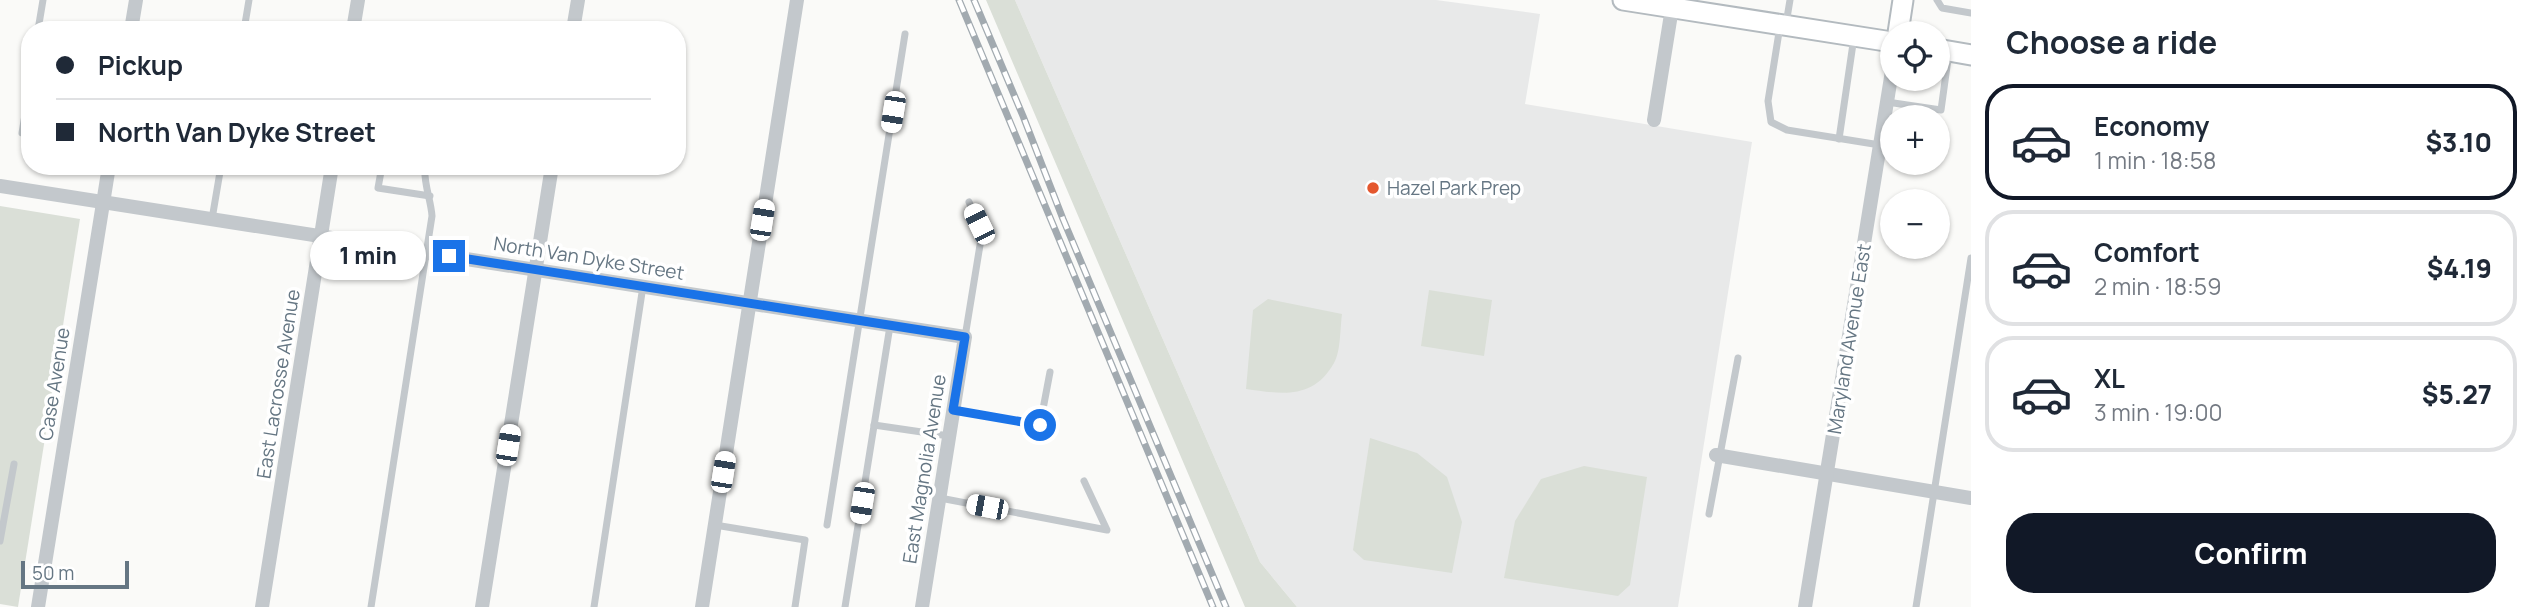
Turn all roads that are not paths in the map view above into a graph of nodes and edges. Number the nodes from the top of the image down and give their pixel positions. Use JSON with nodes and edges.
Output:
{"nodes":[{"id":1,"x":43,"y":0,"type":"edge"},
{"id":2,"x":136,"y":0,"type":"edge"},
{"id":3,"x":249,"y":0,"type":"edge"},
{"id":4,"x":358,"y":0,"type":"edge"},
{"id":5,"x":578,"y":0,"type":"edge"},
{"id":6,"x":797,"y":0,"type":"edge"},
{"id":7,"x":1623,"y":0,"type":"edge"},
{"id":8,"x":1790,"y":0,"type":"edge"},
{"id":9,"x":1903,"y":0,"type":"edge"},
{"id":10,"x":1937,"y":0,"type":"edge"},
{"id":11,"x":1701,"y":6,"type":"edge"},
{"id":12,"x":1672,"y":8,"type":"junction"},
{"id":13,"x":1971,"y":13,"type":"edge"},
{"id":14,"x":40,"y":21,"type":"edge"},
{"id":15,"x":132,"y":21,"type":"edge"},
{"id":16,"x":246,"y":21,"type":"edge"},
{"id":17,"x":354,"y":21,"type":"edge"},
{"id":18,"x":574,"y":21,"type":"edge"},
{"id":19,"x":1900,"y":21,"type":"edge"},
{"id":20,"x":1783,"y":25,"type":"junction"},
{"id":21,"x":905,"y":34,"type":"dead end"},
{"id":22,"x":1854,"y":36,"type":"junction"},
{"id":23,"x":1880,"y":40,"type":"edge"},
{"id":24,"x":1950,"y":51,"type":"edge"},
{"id":25,"x":1971,"y":55,"type":"edge"},
{"id":26,"x":1889,"y":91,"type":"edge"},
{"id":27,"x":1942,"y":91,"type":"edge"},
{"id":28,"x":1887,"y":102,"type":"junction"},
{"id":29,"x":1887,"y":105,"type":"edge"},
{"id":30,"x":1654,"y":120,"type":"dead end"},
{"id":31,"x":1839,"y":139,"type":"junction"},
{"id":32,"x":1880,"y":145,"type":"joint"},
{"id":33,"x":108,"y":175,"type":"edge"},
{"id":34,"x":219,"y":175,"type":"edge"},
{"id":35,"x":331,"y":175,"type":"edge"},
{"id":36,"x":381,"y":175,"type":"edge"},
{"id":37,"x":424,"y":175,"type":"edge"},
{"id":38,"x":551,"y":175,"type":"edge"},
{"id":39,"x":0,"y":186,"type":"edge"},
{"id":40,"x":430,"y":196,"type":"junction"},
{"id":41,"x":103,"y":202,"type":"junction"},
{"id":42,"x":969,"y":202,"type":"dead end"},
{"id":43,"x":212,"y":219,"type":"junction"},
{"id":44,"x":321,"y":235,"type":"junction"},
{"id":45,"x":426,"y":252,"type":"junction"},
{"id":46,"x":1971,"y":258,"type":"edge"},
{"id":47,"x":536,"y":269,"type":"junction"},
{"id":48,"x":643,"y":286,"type":"junction"},
{"id":49,"x":749,"y":303,"type":"junction"},
{"id":50,"x":860,"y":320,"type":"junction"},
{"id":51,"x":890,"y":325,"type":"junction"},
{"id":52,"x":965,"y":337,"type":"junction"},
{"id":53,"x":1738,"y":358,"type":"dead end"},
{"id":54,"x":1050,"y":372,"type":"dead end"},
{"id":55,"x":953,"y":410,"type":"junction"},
{"id":56,"x":874,"y":425,"type":"junction"},
{"id":57,"x":949,"y":436,"type":"junction"},
{"id":58,"x":1718,"y":455,"type":"junction"},
{"id":59,"x":14,"y":464,"type":"dead end"},
{"id":60,"x":1827,"y":474,"type":"junction"},
{"id":61,"x":1084,"y":481,"type":"dead end"},
{"id":62,"x":1934,"y":492,"type":"junction"},
{"id":63,"x":939,"y":498,"type":"junction"},
{"id":64,"x":1971,"y":498,"type":"edge"},
{"id":65,"x":1709,"y":514,"type":"dead end"},
{"id":66,"x":714,"y":525,"type":"junction"},
{"id":67,"x":827,"y":525,"type":"dead end"},
{"id":68,"x":0,"y":541,"type":"edge"},
{"id":69,"x":38,"y":607,"type":"edge"},
{"id":70,"x":262,"y":607,"type":"edge"},
{"id":71,"x":371,"y":607,"type":"edge"},
{"id":72,"x":482,"y":607,"type":"edge"},
{"id":73,"x":594,"y":607,"type":"edge"},
{"id":74,"x":702,"y":607,"type":"edge"},
{"id":75,"x":795,"y":607,"type":"edge"},
{"id":76,"x":845,"y":607,"type":"edge"},
{"id":77,"x":922,"y":607,"type":"edge"},
{"id":78,"x":1805,"y":607,"type":"edge"},
{"id":79,"x":1916,"y":607,"type":"edge"}],
"edges":[{"from":1,"to":14,"type":"lane"},
{"from":2,"to":15,"type":"street"},
{"from":3,"to":16,"type":"lane"},
{"from":4,"to":17,"type":"street"},
{"from":5,"to":18,"type":"street"},
{"from":6,"to":49,"type":"street"},
{"from":7,"to":12,"type":"main road"},
{"from":8,"to":20,"type":"lane"},
{"from":9,"to":19,"type":"main road"},
{"from":10,"to":13,"type":"lane"},
{"from":11,"to":12,"type":"main road"},
{"from":11,"to":20,"type":"main road"},
{"from":12,"to":30,"type":"street"},
{"from":20,"to":22,"type":"main road"},
{"from":20,"to":31,"type":"lane"},
{"from":21,"to":50,"type":"lane"},
{"from":22,"to":23,"type":"main road"},
{"from":22,"to":31,"type":"lane"},
{"from":24,"to":25,"type":"main road"},
{"from":26,"to":28,"type":"street","name":"Maryland Avenue East"},
{"from":27,"to":28,"type":"lane"},
{"from":28,"to":29,"type":"street","name":"Maryland Avenue East"},
{"from":31,"to":32,"type":"lane"},
{"from":32,"to":60,"type":"street","name":"Maryland Avenue East"},
{"from":33,"to":41,"type":"street","name":"Case Avenue"},
{"from":34,"to":43,"type":"lane"},
{"from":35,"to":44,"type":"street","name":"East Lacrosse Avenue"},
{"from":36,"to":40,"type":"lane"},
{"from":37,"to":40,"type":"lane"},
{"from":38,"to":47,"type":"street"},
{"from":39,"to":41,"type":"street","name":"North Van Dyke Street"},
{"from":40,"to":45,"type":"lane"},
{"from":41,"to":43,"type":"street","name":"North Van Dyke Street"},
{"from":41,"to":69,"type":"street","name":"Case Avenue"},
{"from":42,"to":52,"type":"lane"},
{"from":43,"to":44,"type":"street","name":"North Van Dyke Street"},
{"from":44,"to":45,"type":"street","name":"North Van Dyke Street"},
{"from":44,"to":70,"type":"street","name":"East Lacrosse Avenue"},
{"from":45,"to":47,"type":"street","name":"North Van Dyke Street"},
{"from":45,"to":71,"type":"lane"},
{"from":46,"to":62,"type":"lane"},
{"from":47,"to":48,"type":"street","name":"North Van Dyke Street"},
{"from":47,"to":72,"type":"street"},
{"from":48,"to":49,"type":"street","name":"North Van Dyke Street"},
{"from":48,"to":73,"type":"lane"},
{"from":49,"to":50,"type":"street","name":"North Van Dyke Street"},
{"from":49,"to":66,"type":"street"},
{"from":50,"to":51,"type":"street","name":"North Van Dyke Street"},
{"from":50,"to":67,"type":"lane"},
{"from":51,"to":52,"type":"street","name":"North Van Dyke Street"},
{"from":51,"to":56,"type":"lane"},
{"from":52,"to":55,"type":"street","name":"East Magnolia Avenue"},
{"from":53,"to":58,"type":"lane"},
{"from":54,"to":55,"type":"lane"},
{"from":55,"to":57,"type":"street","name":"East Magnolia Avenue"},
{"from":56,"to":57,"type":"lane"},
{"from":56,"to":76,"type":"lane"},
{"from":57,"to":63,"type":"street","name":"East Magnolia Avenue"},
{"from":58,"to":60,"type":"street"},
{"from":58,"to":65,"type":"lane"},
{"from":59,"to":68,"type":"lane"},
{"from":60,"to":62,"type":"street"},
{"from":60,"to":78,"type":"street","name":"Maryland Avenue East"},
{"from":61,"to":63,"type":"lane"},
{"from":62,"to":64,"type":"street"},
{"from":62,"to":79,"type":"lane"},
{"from":63,"to":77,"type":"street","name":"East Magnolia Avenue"},
{"from":66,"to":74,"type":"street"},
{"from":66,"to":75,"type":"lane"}]}
